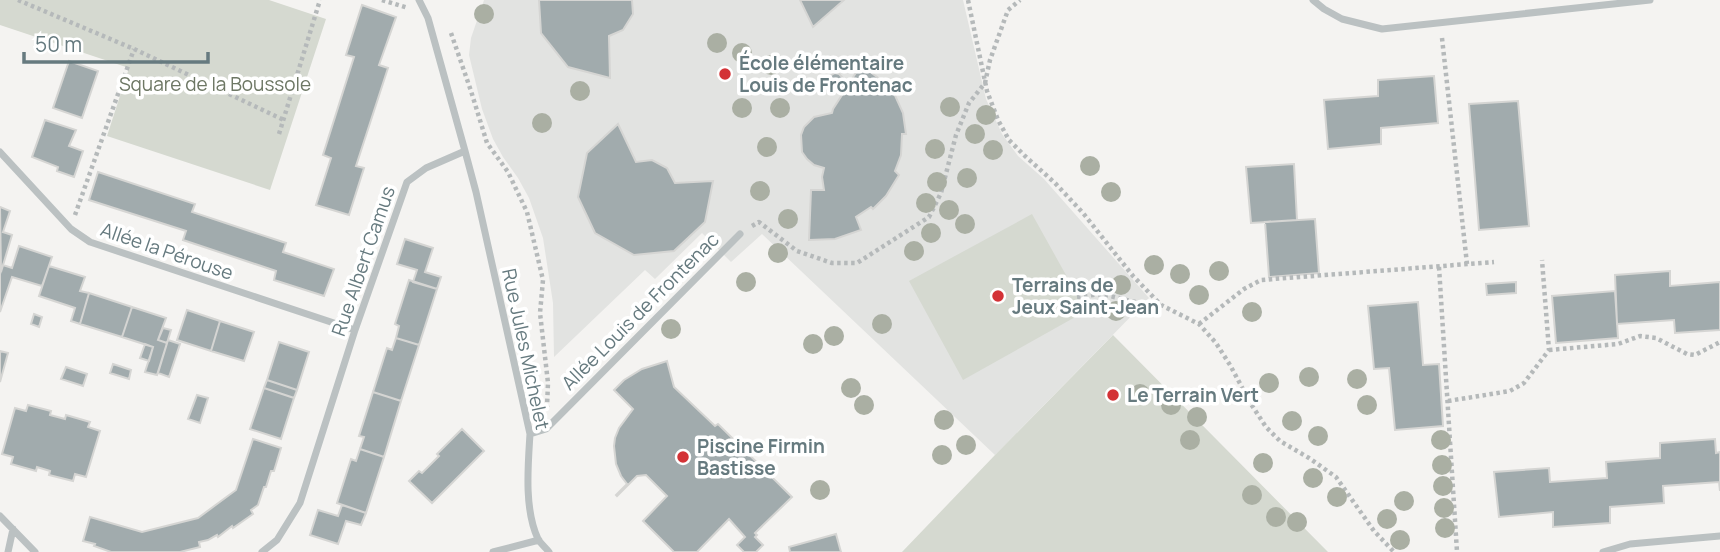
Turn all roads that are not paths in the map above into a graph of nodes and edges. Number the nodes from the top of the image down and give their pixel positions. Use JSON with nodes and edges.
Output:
{"nodes":[{"id":1,"x":419,"y":0,"type":"edge"},
{"id":2,"x":1313,"y":0,"type":"edge"},
{"id":3,"x":1650,"y":0,"type":"edge"},
{"id":4,"x":464,"y":151,"type":"junction"},
{"id":5,"x":0,"y":152,"type":"edge"},
{"id":6,"x":740,"y":234,"type":"road end"},
{"id":7,"x":355,"y":330,"type":"junction"},
{"id":8,"x":530,"y":434,"type":"junction"},
{"id":9,"x":0,"y":516,"type":"edge"},
{"id":10,"x":13,"y":529,"type":"junction"},
{"id":11,"x":1720,"y":536,"type":"edge"},
{"id":12,"x":539,"y":540,"type":"junction"},
{"id":13,"x":8,"y":552,"type":"edge"},
{"id":14,"x":35,"y":552,"type":"edge"},
{"id":15,"x":262,"y":552,"type":"edge"},
{"id":16,"x":493,"y":552,"type":"edge"},
{"id":17,"x":549,"y":552,"type":"edge"},
{"id":18,"x":1602,"y":552,"type":"edge"}],
"edges":[{"from":1,"to":4,"type":"street"},
{"from":2,"to":3,"type":"street"},
{"from":4,"to":7,"type":"street","name":"Rue Albert Camus"},
{"from":4,"to":8,"type":"street","name":"Rue Jules Michelet"},
{"from":5,"to":7,"type":"street","name":"Allée la Pérouse"},
{"from":6,"to":8,"type":"street","name":"Allée Louis de Frontenac"},
{"from":7,"to":15,"type":"street","name":"Rue Albert Camus"},
{"from":8,"to":12,"type":"street","name":"Rue Jules Michelet"},
{"from":9,"to":10,"type":"street"},
{"from":10,"to":13,"type":"street"},
{"from":10,"to":14,"type":"street"},
{"from":11,"to":18,"type":"street"},
{"from":12,"to":16,"type":"street"},
{"from":12,"to":17,"type":"street","name":"Rue Jules Michelet"}]}
